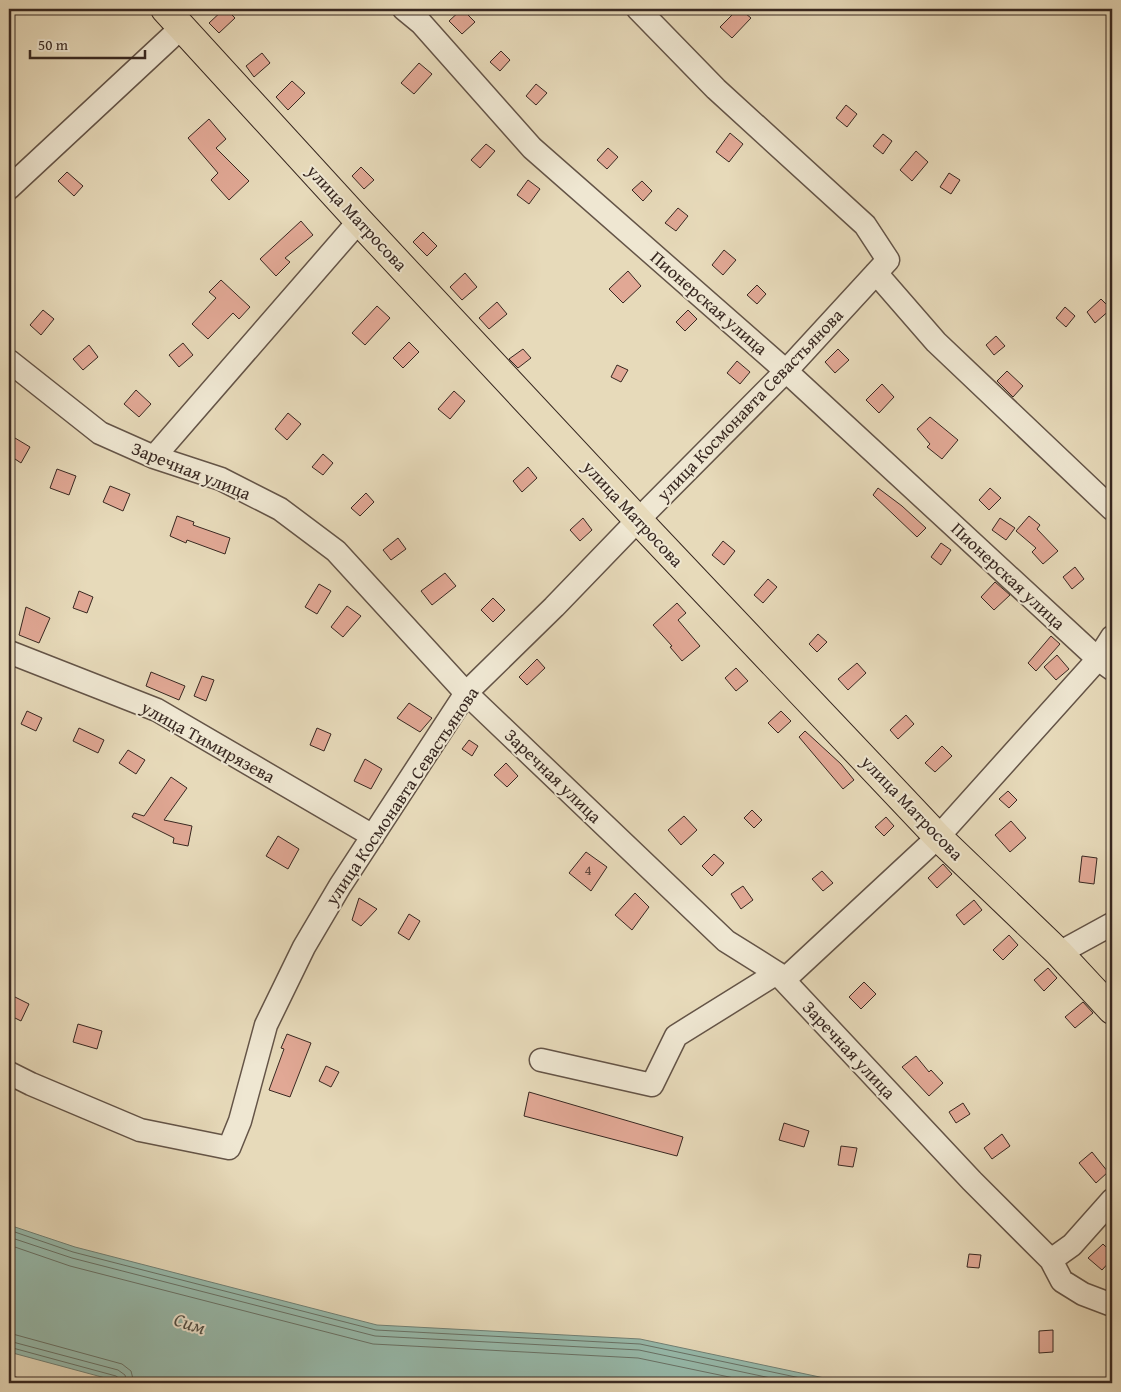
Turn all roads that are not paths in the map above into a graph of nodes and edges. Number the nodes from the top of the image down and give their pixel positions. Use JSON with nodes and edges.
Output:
{"nodes":[{"id":1,"x":404,"y":9,"type":"edge"},
{"id":2,"x":638,"y":9,"type":"edge"},
{"id":3,"x":174,"y":18,"type":"edge"},
{"id":4,"x":9,"y":188,"type":"edge"},
{"id":5,"x":359,"y":221,"type":"junction"},
{"id":6,"x":876,"y":272,"type":"junction"},
{"id":7,"x":9,"y":360,"type":"edge"},
{"id":8,"x":786,"y":371,"type":"junction"},
{"id":9,"x":154,"y":457,"type":"junction"},
{"id":10,"x":1112,"y":509,"type":"edge"},
{"id":11,"x":638,"y":520,"type":"junction"},
{"id":12,"x":1112,"y":637,"type":"edge"},
{"id":13,"x":9,"y":652,"type":"edge"},
{"id":14,"x":1105,"y":664,"type":"edge"},
{"id":15,"x":466,"y":693,"type":"junction"},
{"id":16,"x":373,"y":836,"type":"junction"},
{"id":17,"x":938,"y":836,"type":"junction"},
{"id":18,"x":1112,"y":924,"type":"edge"},
{"id":19,"x":1059,"y":953,"type":"junction"},
{"id":20,"x":781,"y":977,"type":"junction"},
{"id":21,"x":1112,"y":1010,"type":"edge"},
{"id":22,"x":542,"y":1060,"type":"dead end"},
{"id":23,"x":9,"y":1073,"type":"edge"},
{"id":24,"x":1112,"y":1200,"type":"edge"},
{"id":25,"x":1050,"y":1260,"type":"junction"},
{"id":26,"x":1112,"y":1305,"type":"edge"}],
"edges":[{"from":1,"to":8,"type":"street","name":"Пионерская улица"},
{"from":2,"to":6,"type":"street","name":"улица Космонавта Севастьянова"},
{"from":3,"to":4,"type":"street"},
{"from":3,"to":5,"type":"main road","name":"улица Матросова"},
{"from":5,"to":9,"type":"street"},
{"from":5,"to":11,"type":"main road","name":"улица Матросова"},
{"from":6,"to":8,"type":"street","name":"улица Космонавта Севастьянова"},
{"from":6,"to":10,"type":"street"},
{"from":7,"to":9,"type":"street","name":"Заречная улица"},
{"from":8,"to":11,"type":"street","name":"улица Космонавта Севастьянова"},
{"from":8,"to":14,"type":"street","name":"Пионерская улица"},
{"from":9,"to":15,"type":"street","name":"Заречная улица"},
{"from":11,"to":15,"type":"street","name":"улица Космонавта Севастьянова"},
{"from":11,"to":17,"type":"main road","name":"улица Матросова"},
{"from":12,"to":14,"type":"street"},
{"from":13,"to":16,"type":"street","name":"улица Тимирязева"},
{"from":14,"to":17,"type":"street"},
{"from":15,"to":16,"type":"street","name":"улица Космонавта Севастьянова"},
{"from":15,"to":20,"type":"street","name":"Заречная улица"},
{"from":16,"to":23,"type":"street","name":"улица Космонавта Севастьянова"},
{"from":17,"to":19,"type":"main road","name":"улица Матросова"},
{"from":17,"to":20,"type":"street"},
{"from":18,"to":19,"type":"street"},
{"from":19,"to":21,"type":"main road","name":"улица Матросова"},
{"from":20,"to":22,"type":"street"},
{"from":20,"to":25,"type":"street","name":"Заречная улица"},
{"from":24,"to":25,"type":"street"},
{"from":25,"to":26,"type":"street","name":"Заречная улица"}]}
